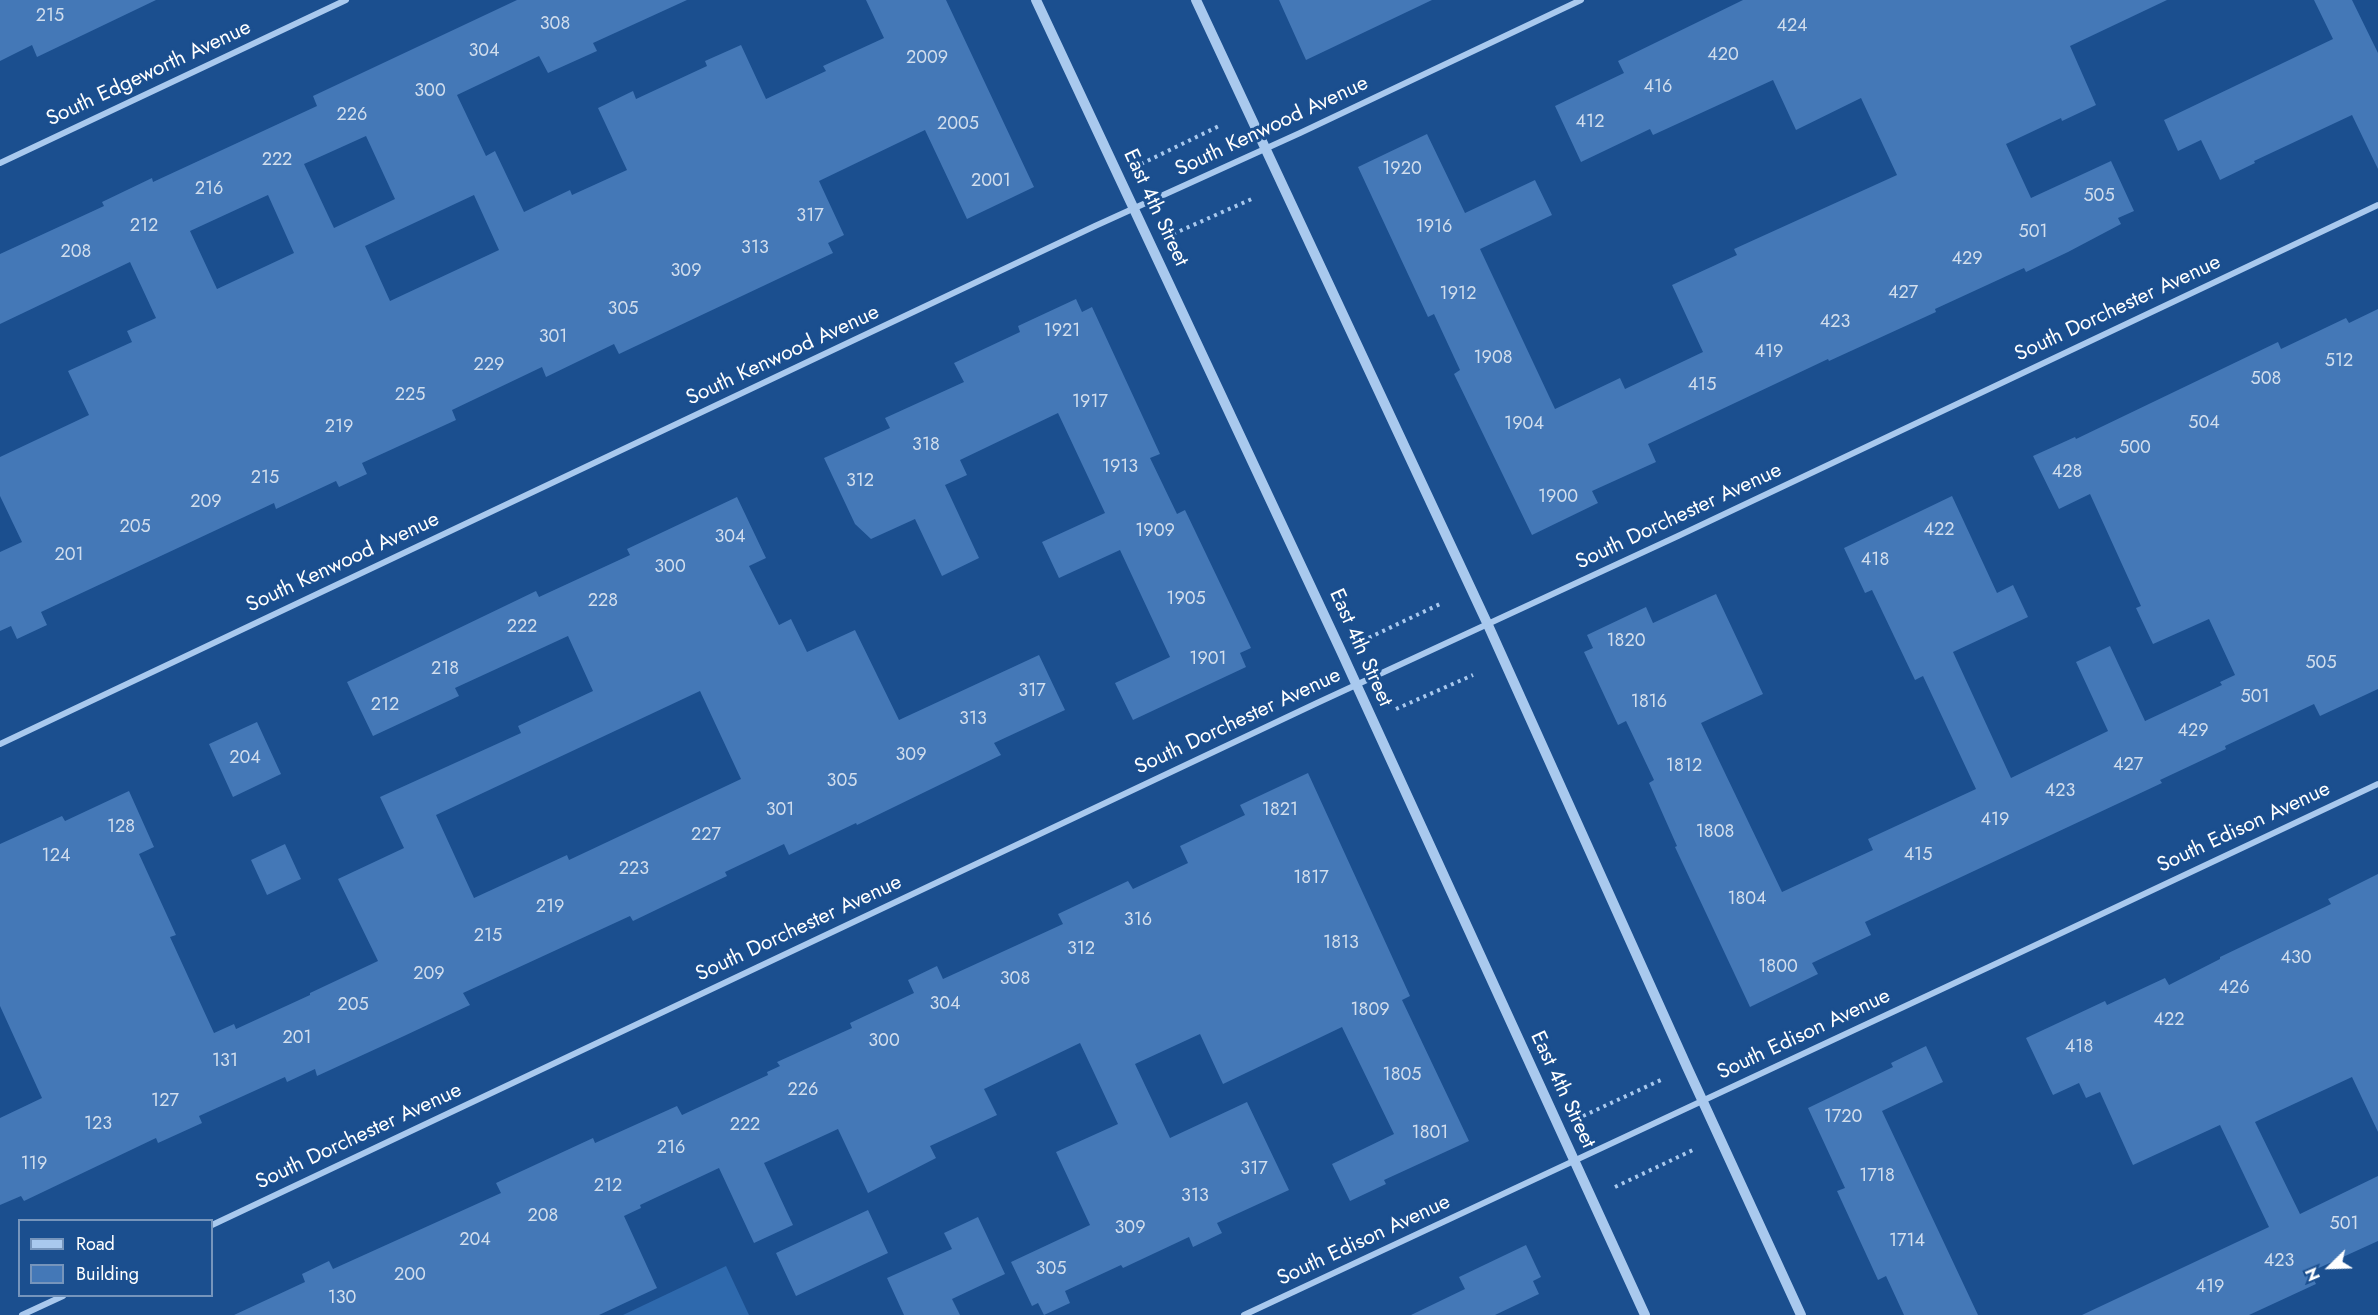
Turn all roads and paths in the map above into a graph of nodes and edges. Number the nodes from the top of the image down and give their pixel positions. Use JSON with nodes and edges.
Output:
{"nodes":[{"id":1,"x":346,"y":0,"type":"edge"},
{"id":2,"x":1036,"y":0,"type":"edge"},
{"id":3,"x":1196,"y":0,"type":"edge"},
{"id":4,"x":1581,"y":0,"type":"edge"},
{"id":5,"x":1219,"y":126,"type":"dead end"},
{"id":6,"x":1265,"y":149,"type":"junction"},
{"id":7,"x":0,"y":163,"type":"edge"},
{"id":8,"x":1141,"y":164,"type":"dead end"},
{"id":9,"x":1254,"y":198,"type":"dead end"},
{"id":10,"x":2378,"y":205,"type":"edge"},
{"id":11,"x":1135,"y":208,"type":"junction"},
{"id":12,"x":1172,"y":234,"type":"dead end"},
{"id":13,"x":1440,"y":604,"type":"dead end"},
{"id":14,"x":1488,"y":624,"type":"junction"},
{"id":15,"x":1362,"y":641,"type":"dead end"},
{"id":16,"x":1473,"y":675,"type":"dead end"},
{"id":17,"x":1356,"y":685,"type":"junction"},
{"id":18,"x":1393,"y":711,"type":"dead end"},
{"id":19,"x":0,"y":744,"type":"edge"},
{"id":20,"x":2378,"y":784,"type":"edge"},
{"id":21,"x":1663,"y":1078,"type":"dead end"},
{"id":22,"x":1703,"y":1101,"type":"junction"},
{"id":23,"x":1583,"y":1116,"type":"dead end"},
{"id":24,"x":1695,"y":1149,"type":"dead end"},
{"id":25,"x":1574,"y":1163,"type":"junction"},
{"id":26,"x":1615,"y":1187,"type":"dead end"},
{"id":27,"x":213,"y":1225,"type":"edge"},
{"id":28,"x":61,"y":1297,"type":"edge"},
{"id":29,"x":22,"y":1315,"type":"edge"},
{"id":30,"x":1244,"y":1315,"type":"edge"},
{"id":31,"x":1645,"y":1315,"type":"edge"},
{"id":32,"x":1802,"y":1315,"type":"edge"}],
"edges":[{"from":1,"to":7,"type":"street","name":"South Edgeworth Avenue"},
{"from":2,"to":11,"type":"street","name":"East 4th Street"},
{"from":3,"to":6,"type":"street"},
{"from":4,"to":6,"type":"street","name":"South Kenwood Avenue"},
{"from":5,"to":8,"type":"path"},
{"from":6,"to":11,"type":"street","name":"South Kenwood Avenue"},
{"from":6,"to":14,"type":"street"},
{"from":9,"to":12,"type":"path"},
{"from":10,"to":14,"type":"street","name":"South Dorchester Avenue"},
{"from":11,"to":17,"type":"street","name":"East 4th Street"},
{"from":11,"to":19,"type":"street","name":"South Kenwood Avenue"},
{"from":13,"to":15,"type":"path"},
{"from":14,"to":17,"type":"street","name":"South Dorchester Avenue"},
{"from":14,"to":22,"type":"street"},
{"from":16,"to":18,"type":"path"},
{"from":17,"to":25,"type":"street","name":"East 4th Street"},
{"from":17,"to":27,"type":"street","name":"South Dorchester Avenue"},
{"from":20,"to":22,"type":"street","name":"South Edison Avenue"},
{"from":21,"to":23,"type":"path"},
{"from":22,"to":25,"type":"street","name":"South Edison Avenue"},
{"from":22,"to":32,"type":"street"},
{"from":24,"to":26,"type":"path"},
{"from":25,"to":30,"type":"street","name":"South Edison Avenue"},
{"from":25,"to":31,"type":"street","name":"East 4th Street"},
{"from":28,"to":29,"type":"street"}]}
